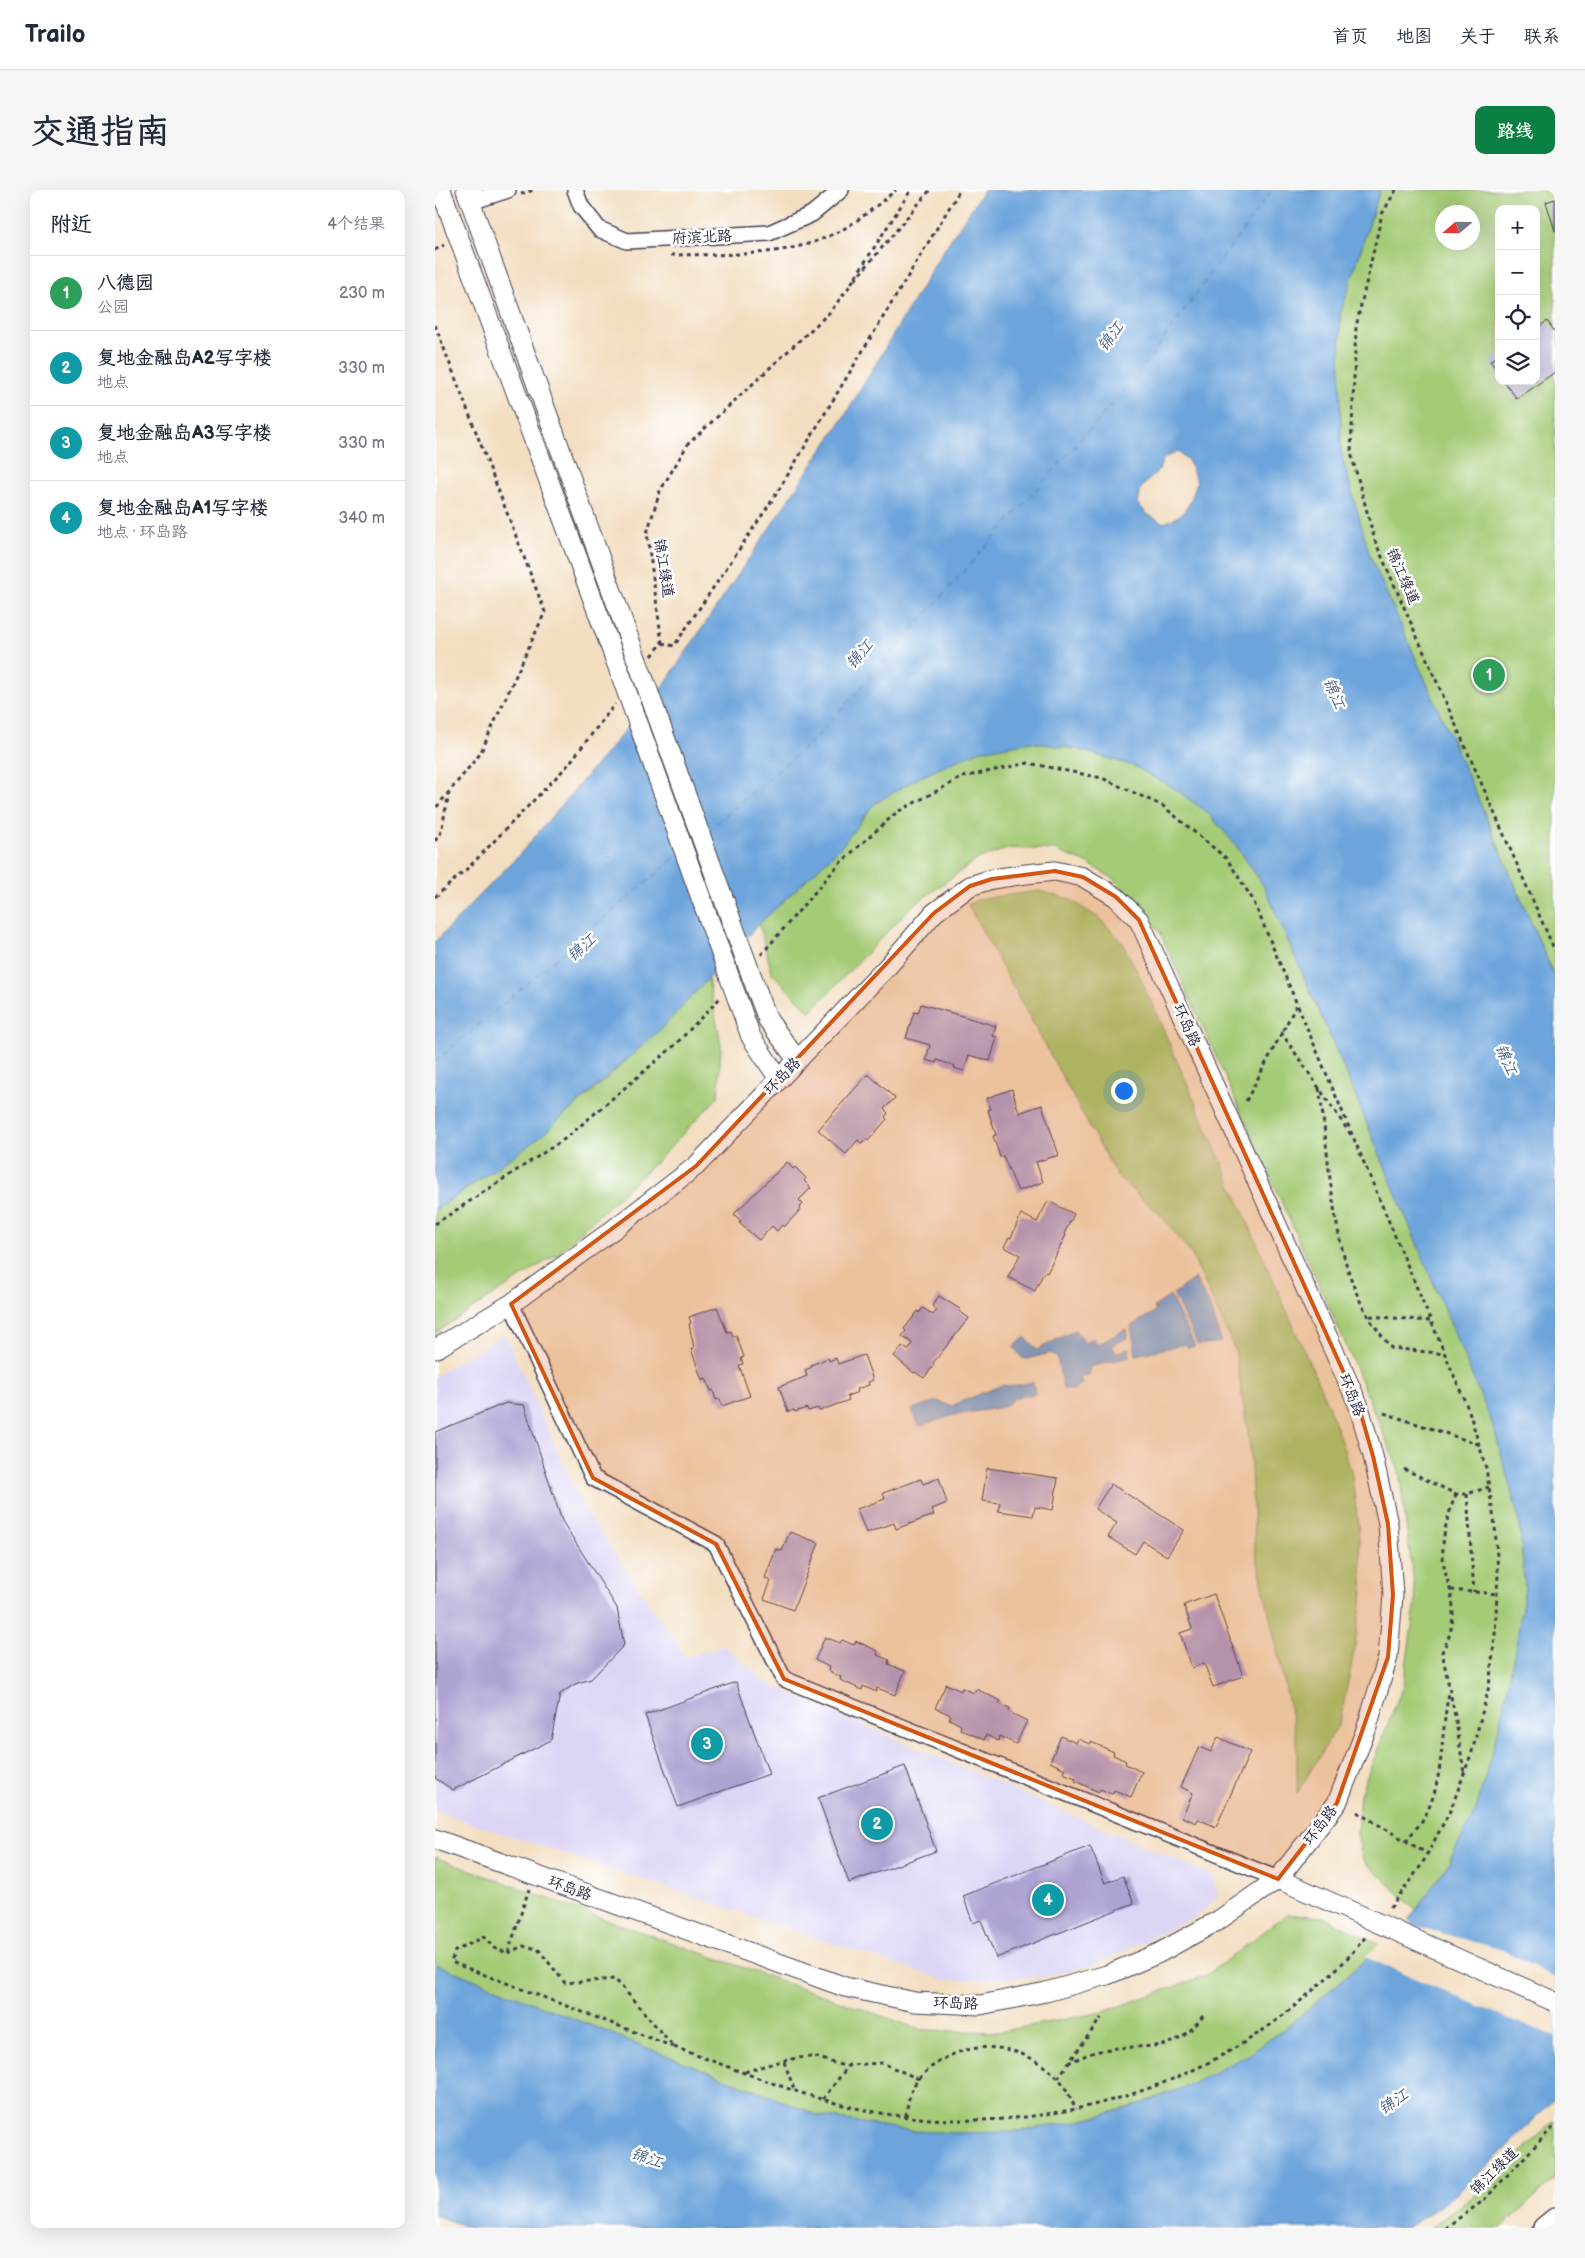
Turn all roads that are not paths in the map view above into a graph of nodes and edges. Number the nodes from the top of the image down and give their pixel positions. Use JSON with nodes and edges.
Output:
{"nodes":[{"id":1,"x":466,"y":190,"type":"edge"},
{"id":2,"x":472,"y":190,"type":"edge"},
{"id":3,"x":508,"y":190,"type":"edge"},
{"id":4,"x":575,"y":190,"type":"edge"},
{"id":5,"x":841,"y":190,"type":"edge"},
{"id":6,"x":440,"y":191,"type":"edge"},
{"id":7,"x":797,"y":1060,"type":"junction"},
{"id":8,"x":779,"y":1079,"type":"junction"},
{"id":9,"x":511,"y":1304,"type":"junction"},
{"id":10,"x":435,"y":1349,"type":"edge"},
{"id":11,"x":435,"y":1839,"type":"edge"},
{"id":12,"x":1278,"y":1879,"type":"junction"},
{"id":13,"x":1555,"y":2002,"type":"edge"},
{"id":14,"x":1555,"y":2219,"type":"edge"},
{"id":15,"x":1544,"y":2228,"type":"edge"}],
"edges":[{"from":1,"to":7,"type":"street","bridge":true},
{"from":2,"to":3,"type":"street"},
{"from":4,"to":5,"type":"street","name":"府滨北路"},
{"from":6,"to":8,"type":"street","bridge":true},
{"from":7,"to":8,"type":"street","name":"环岛路"},
{"from":7,"to":12,"type":"street","name":"环岛路"},
{"from":8,"to":9,"type":"street","name":"环岛路"},
{"from":9,"to":10,"type":"street","name":"环岛路"},
{"from":9,"to":12,"type":"street"},
{"from":11,"to":12,"type":"street","name":"环岛路"},
{"from":12,"to":13,"type":"street","bridge":true},
{"from":14,"to":15,"type":"main road"}]}
